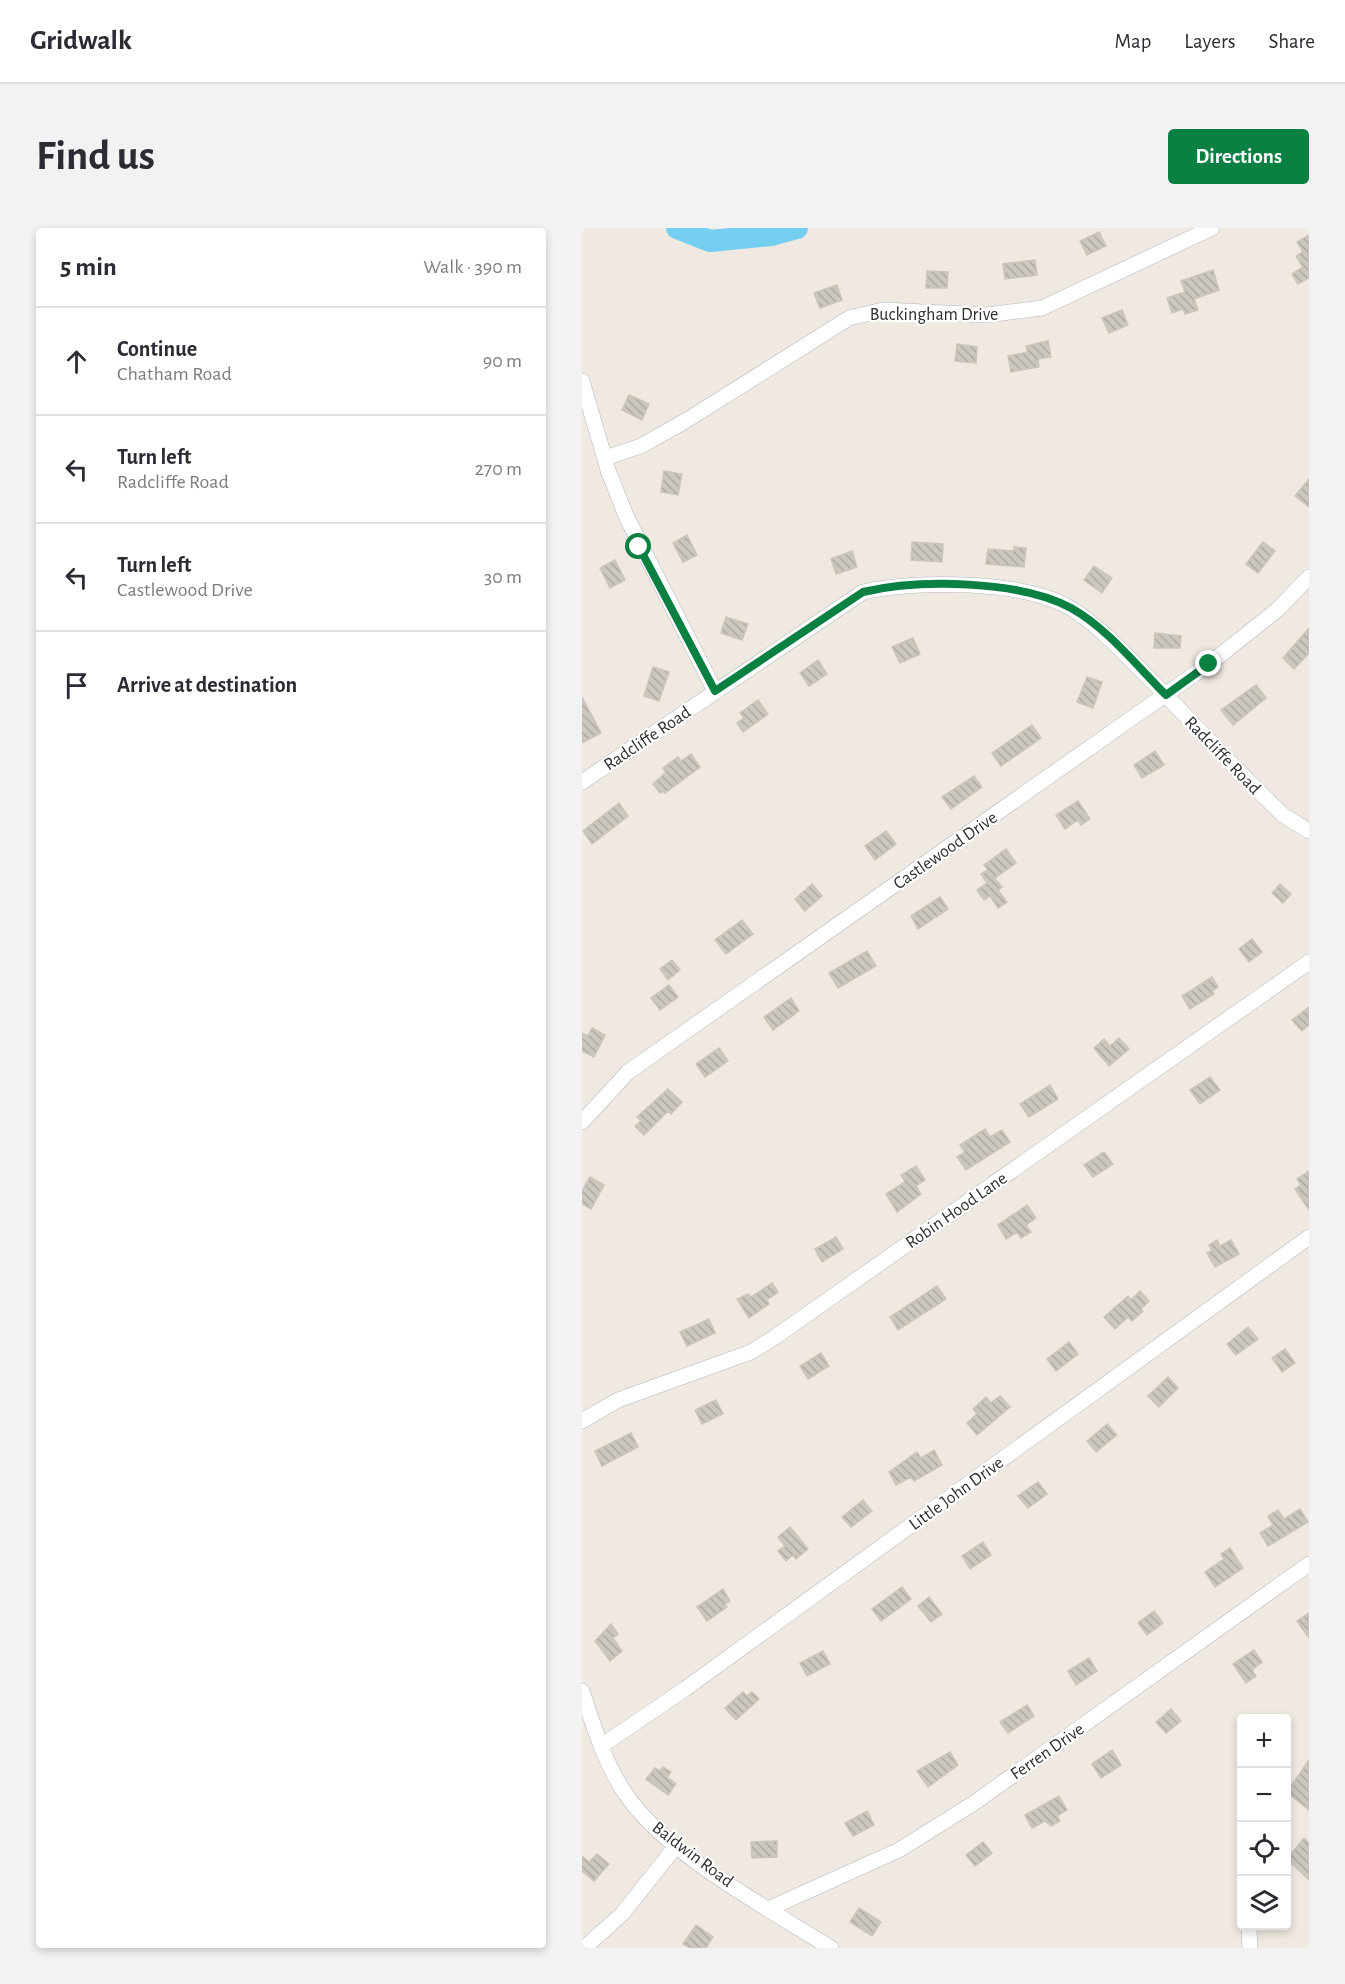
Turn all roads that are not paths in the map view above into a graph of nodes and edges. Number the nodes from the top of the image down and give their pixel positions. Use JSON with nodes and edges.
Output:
{"nodes":[{"id":1,"x":1212,"y":228,"type":"edge"},
{"id":2,"x":582,"y":381,"type":"edge"},
{"id":3,"x":605,"y":458,"type":"junction"},
{"id":4,"x":1309,"y":577,"type":"edge"},
{"id":5,"x":715,"y":691,"type":"junction"},
{"id":6,"x":1166,"y":695,"type":"junction"},
{"id":7,"x":582,"y":782,"type":"edge"},
{"id":8,"x":1309,"y":831,"type":"edge"},
{"id":9,"x":1309,"y":962,"type":"edge"},
{"id":10,"x":582,"y":1122,"type":"edge"},
{"id":11,"x":1309,"y":1237,"type":"edge"},
{"id":12,"x":582,"y":1421,"type":"edge"},
{"id":13,"x":1309,"y":1564,"type":"edge"},
{"id":14,"x":582,"y":1691,"type":"edge"},
{"id":15,"x":586,"y":1720,"type":"edge"},
{"id":16,"x":601,"y":1746,"type":"junction"},
{"id":17,"x":676,"y":1846,"type":"junction"},
{"id":18,"x":768,"y":1909,"type":"junction"},
{"id":19,"x":1249,"y":1930,"type":"edge"},
{"id":20,"x":584,"y":1948,"type":"edge"},
{"id":21,"x":831,"y":1948,"type":"edge"},
{"id":22,"x":1250,"y":1948,"type":"edge"}],
"edges":[{"from":1,"to":3,"type":"street","name":"Buckingham Drive"},
{"from":2,"to":3,"type":"street"},
{"from":3,"to":5,"type":"street"},
{"from":4,"to":6,"type":"street","name":"Castlewood Drive"},
{"from":5,"to":6,"type":"street","name":"Radcliffe Road"},
{"from":5,"to":7,"type":"street","name":"Radcliffe Road"},
{"from":6,"to":8,"type":"street","name":"Radcliffe Road"},
{"from":6,"to":10,"type":"street","name":"Castlewood Drive"},
{"from":9,"to":12,"type":"street","name":"Robin Hood Lane"},
{"from":11,"to":16,"type":"street","name":"Little John Drive"},
{"from":13,"to":18,"type":"street","name":"Ferren Drive"},
{"from":14,"to":15,"type":"street","name":"Baldwin Road"},
{"from":15,"to":16,"type":"street","name":"Baldwin Road"},
{"from":16,"to":17,"type":"street","name":"Baldwin Road"},
{"from":17,"to":18,"type":"street","name":"Baldwin Road"},
{"from":17,"to":20,"type":"street"},
{"from":18,"to":21,"type":"street","name":"Baldwin Road"},
{"from":19,"to":22,"type":"street"}]}
